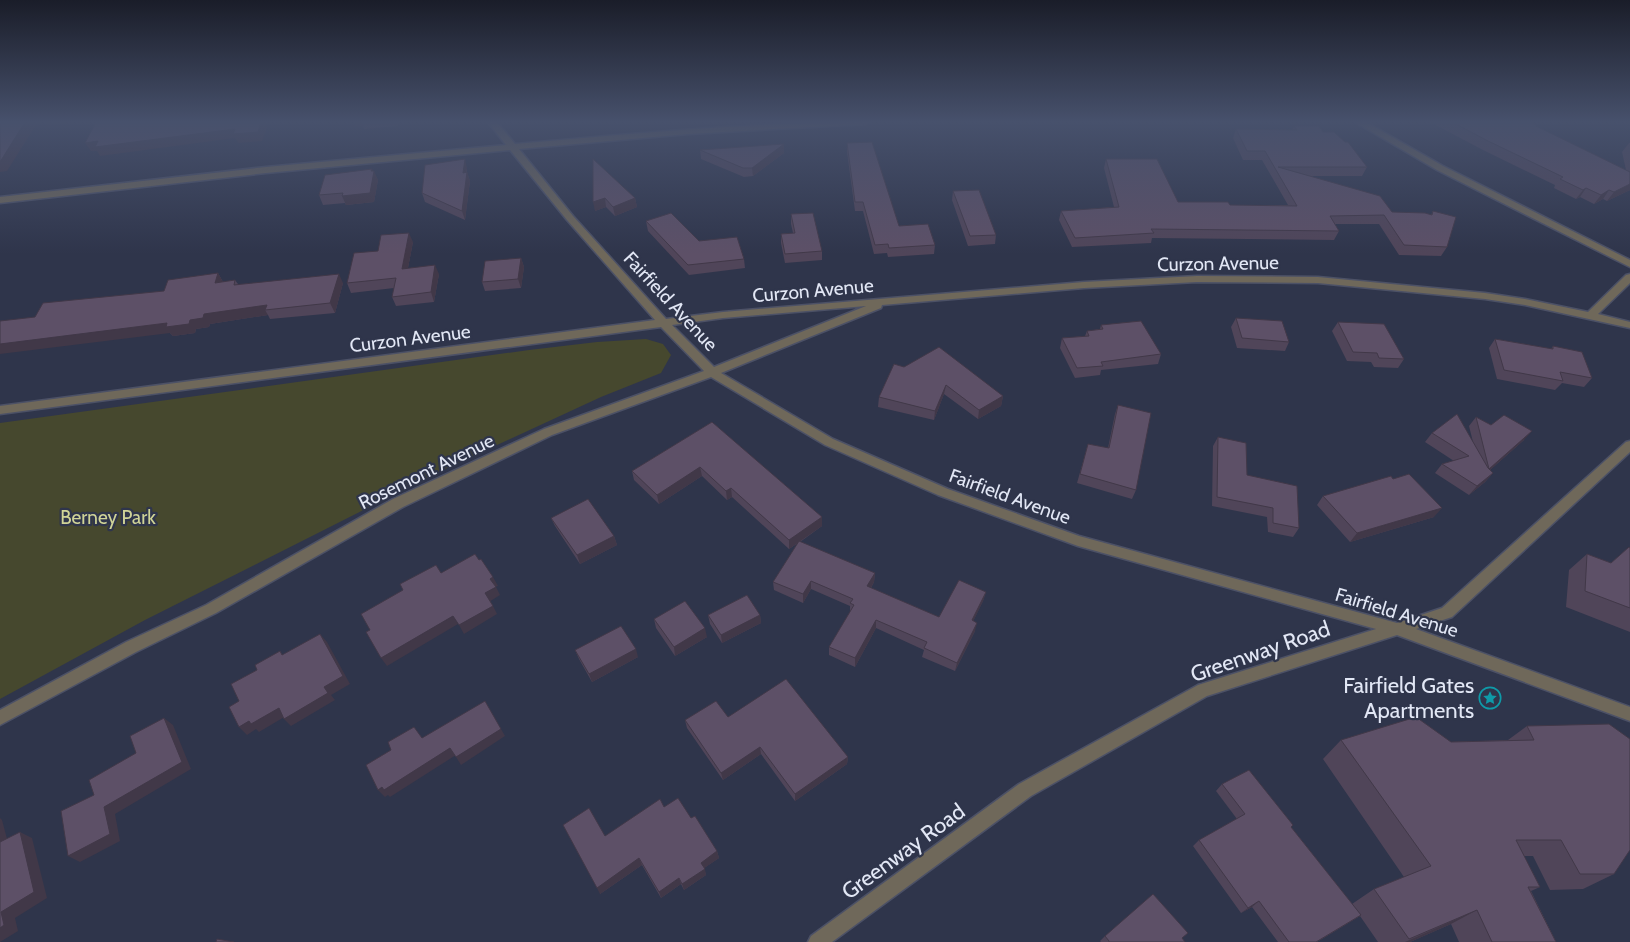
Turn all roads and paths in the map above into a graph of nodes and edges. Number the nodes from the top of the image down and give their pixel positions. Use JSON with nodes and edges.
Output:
{"nodes":[{"id":1,"x":311,"y":166,"type":"edge"},
{"id":2,"x":527,"y":166,"type":"edge"},
{"id":3,"x":1436,"y":166,"type":"edge"},
{"id":4,"x":0,"y":200,"type":"edge"},
{"id":5,"x":1630,"y":264,"type":"edge"},
{"id":6,"x":1630,"y":277,"type":"edge"},
{"id":7,"x":888,"y":301,"type":"junction"},
{"id":8,"x":1591,"y":315,"type":"junction"},
{"id":9,"x":664,"y":323,"type":"junction"},
{"id":10,"x":1630,"y":325,"type":"edge"},
{"id":11,"x":712,"y":372,"type":"junction"},
{"id":12,"x":0,"y":410,"type":"edge"},
{"id":13,"x":1630,"y":445,"type":"edge"},
{"id":14,"x":1398,"y":629,"type":"junction"},
{"id":15,"x":1630,"y":714,"type":"edge"},
{"id":16,"x":0,"y":718,"type":"edge"},
{"id":17,"x":818,"y":942,"type":"edge"}],
"edges":[{"from":1,"to":4,"type":"street"},
{"from":2,"to":9,"type":"street","name":"Fairfield Avenue"},
{"from":3,"to":5,"type":"street"},
{"from":6,"to":8,"type":"street"},
{"from":7,"to":8,"type":"street","name":"Curzon Avenue"},
{"from":7,"to":9,"type":"street","name":"Curzon Avenue"},
{"from":7,"to":11,"type":"street","name":"Rosemont Avenue"},
{"from":8,"to":10,"type":"street","name":"Curzon Avenue"},
{"from":9,"to":11,"type":"street","name":"Fairfield Avenue"},
{"from":9,"to":12,"type":"street","name":"Curzon Avenue"},
{"from":11,"to":14,"type":"street","name":"Fairfield Avenue"},
{"from":11,"to":16,"type":"street","name":"Rosemont Avenue"},
{"from":13,"to":14,"type":"street","name":"Greenway Road"},
{"from":14,"to":15,"type":"street","name":"Fairfield Avenue"},
{"from":14,"to":17,"type":"street","name":"Greenway Road"}]}
